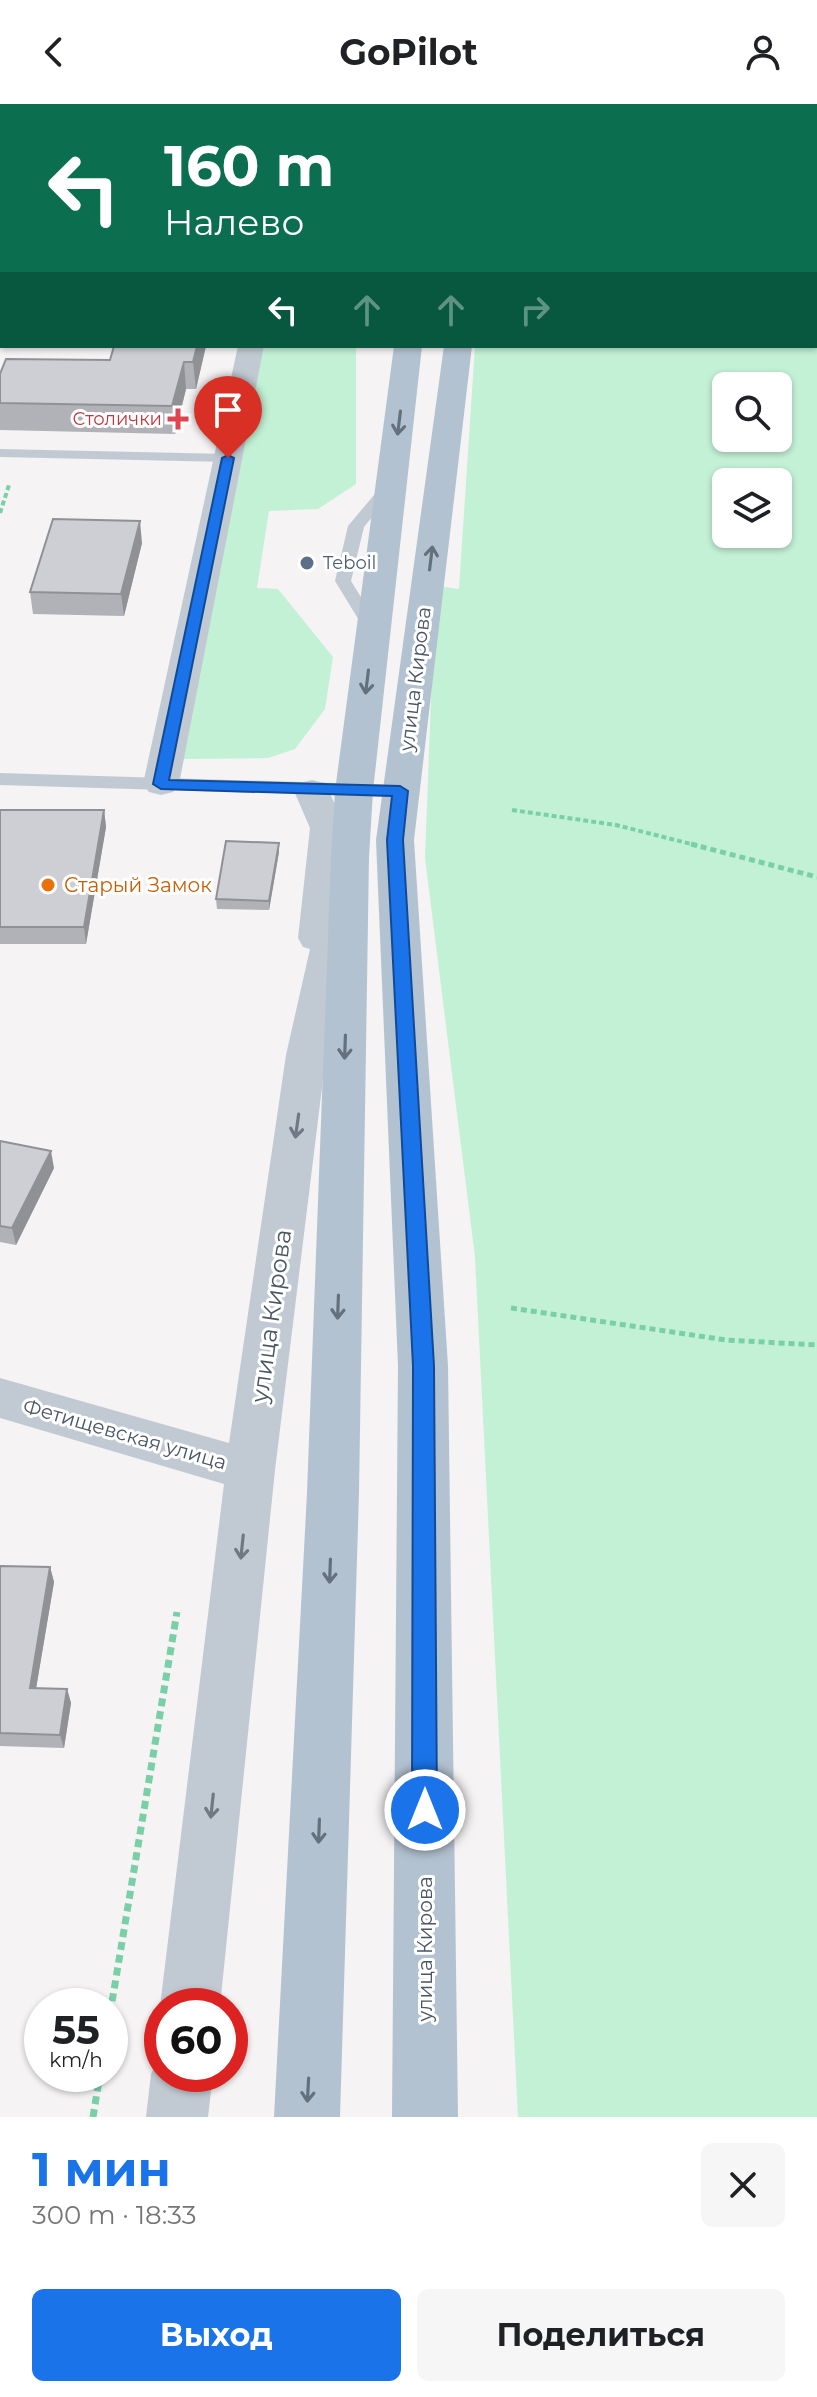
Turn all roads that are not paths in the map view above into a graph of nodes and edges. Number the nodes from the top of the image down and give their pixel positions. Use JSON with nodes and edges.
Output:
{"nodes":[{"id":1,"x":251,"y":348,"type":"edge"},
{"id":2,"x":408,"y":348,"type":"edge"},
{"id":3,"x":458,"y":348,"type":"edge"},
{"id":4,"x":0,"y":453,"type":"edge"},
{"id":5,"x":228,"y":458,"type":"junction"},
{"id":6,"x":0,"y":779,"type":"edge"},
{"id":7,"x":161,"y":784,"type":"junction"},
{"id":8,"x":312,"y":791,"type":"junction"},
{"id":9,"x":354,"y":791,"type":"junction"},
{"id":10,"x":400,"y":791,"type":"junction"},
{"id":11,"x":350,"y":857,"type":"junction"},
{"id":12,"x":306,"y":1055,"type":"junction"},
{"id":13,"x":0,"y":1398,"type":"edge"},
{"id":14,"x":250,"y":1470,"type":"junction"},
{"id":15,"x":192,"y":1988,"type":"edge"},
{"id":16,"x":180,"y":2092,"type":"edge"},
{"id":17,"x":177,"y":2117,"type":"edge"},
{"id":18,"x":307,"y":2117,"type":"edge"},
{"id":19,"x":425,"y":2117,"type":"edge"}],
"edges":[{"from":1,"to":5,"type":"street"},
{"from":2,"to":9,"type":"main road","name":"улица Кирова","one_way":true},
{"from":10,"to":3,"type":"main road","name":"улица Кирова","one_way":true},
{"from":4,"to":5,"type":"lane"},
{"from":5,"to":7,"type":"street"},
{"from":6,"to":7,"type":"lane"},
{"from":7,"to":8,"type":"lane"},
{"from":8,"to":9,"type":"lane"},
{"from":8,"to":12,"type":"street","name":"улица Кирова"},
{"from":9,"to":10,"type":"lane"},
{"from":9,"to":11,"type":"main road","name":"улица Кирова"},
{"from":10,"to":19,"type":"main road","name":"улица Кирова"},
{"from":11,"to":12,"type":"street","name":"улица Кирова"},
{"from":11,"to":18,"type":"main road","name":"улица Кирова","one_way":true},
{"from":12,"to":14,"type":"street","name":"улица Кирова","one_way":true},
{"from":13,"to":14,"type":"street","name":"Фетищевская улица"},
{"from":14,"to":15,"type":"street","name":"улица Кирова","one_way":true},
{"from":16,"to":17,"type":"street"}]}
